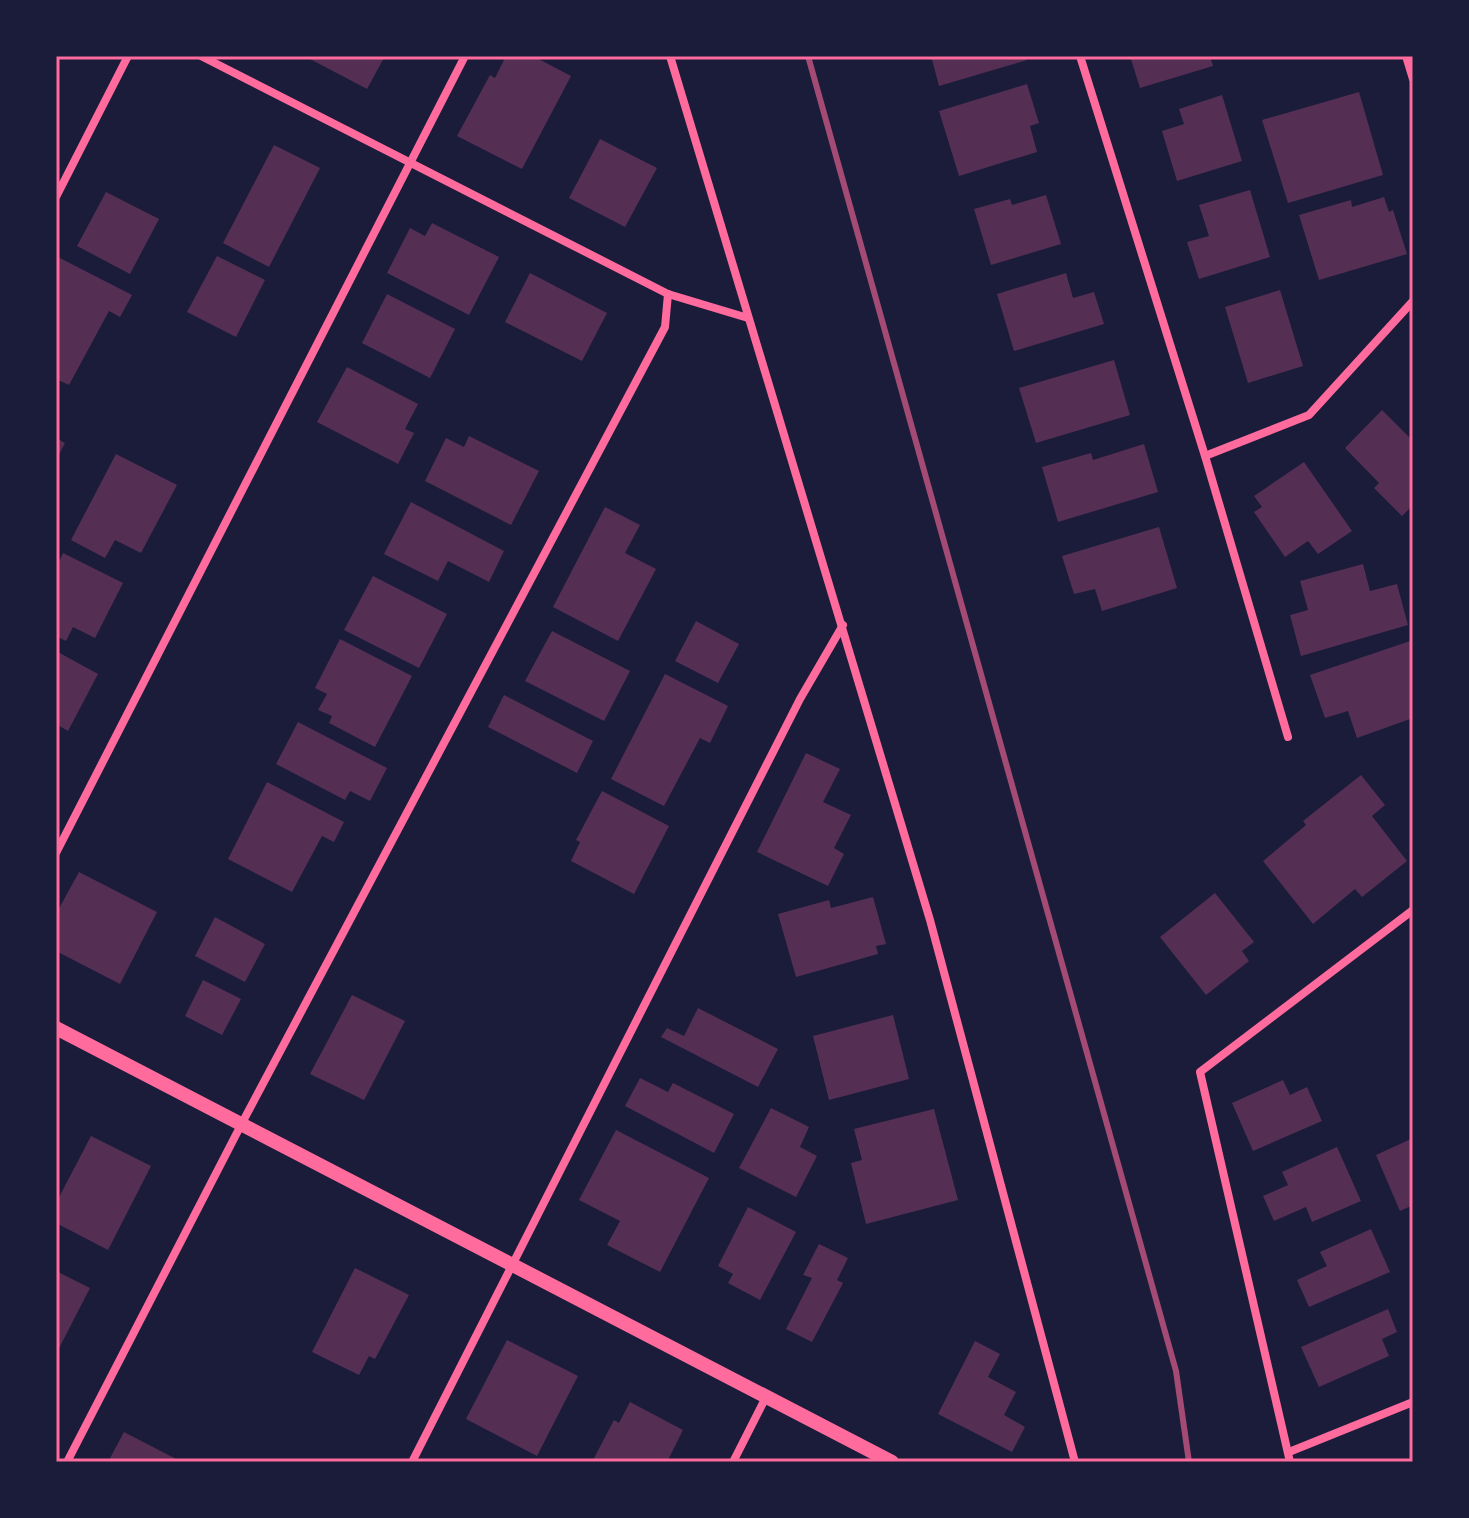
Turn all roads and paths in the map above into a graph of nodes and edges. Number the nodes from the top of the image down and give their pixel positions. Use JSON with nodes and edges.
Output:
{"nodes":[{"id":1,"x":128,"y":56,"type":"edge"},
{"id":2,"x":201,"y":56,"type":"edge"},
{"id":3,"x":465,"y":56,"type":"edge"},
{"id":4,"x":670,"y":56,"type":"edge"},
{"id":5,"x":1080,"y":56,"type":"edge"},
{"id":6,"x":1406,"y":56,"type":"edge"},
{"id":7,"x":1413,"y":79,"type":"edge"},
{"id":8,"x":411,"y":163,"type":"junction"},
{"id":9,"x":56,"y":197,"type":"edge"},
{"id":10,"x":668,"y":294,"type":"junction"},
{"id":11,"x":1413,"y":301,"type":"edge"},
{"id":12,"x":748,"y":318,"type":"junction"},
{"id":13,"x":1205,"y":456,"type":"junction"},
{"id":14,"x":843,"y":625,"type":"junction"},
{"id":15,"x":1288,"y":737,"type":"dead end"},
{"id":16,"x":56,"y":853,"type":"edge"},
{"id":17,"x":1413,"y":910,"type":"edge"},
{"id":18,"x":56,"y":1028,"type":"edge"},
{"id":19,"x":241,"y":1125,"type":"junction"},
{"id":20,"x":514,"y":1266,"type":"junction"},
{"id":21,"x":766,"y":1397,"type":"junction"},
{"id":22,"x":1413,"y":1402,"type":"edge"},
{"id":23,"x":1289,"y":1452,"type":"junction"},
{"id":24,"x":67,"y":1462,"type":"edge"},
{"id":25,"x":412,"y":1462,"type":"edge"},
{"id":26,"x":733,"y":1462,"type":"edge"},
{"id":27,"x":892,"y":1462,"type":"edge"},
{"id":28,"x":1075,"y":1462,"type":"edge"},
{"id":29,"x":1290,"y":1462,"type":"edge"}],
"edges":[{"from":1,"to":9,"type":"street"},
{"from":2,"to":8,"type":"street"},
{"from":3,"to":8,"type":"street"},
{"from":4,"to":12,"type":"street"},
{"from":5,"to":13,"type":"street"},
{"from":6,"to":7,"type":"street"},
{"from":8,"to":10,"type":"street"},
{"from":8,"to":16,"type":"street"},
{"from":10,"to":12,"type":"street"},
{"from":10,"to":19,"type":"street"},
{"from":11,"to":13,"type":"street"},
{"from":12,"to":14,"type":"street"},
{"from":13,"to":15,"type":"street"},
{"from":14,"to":20,"type":"street"},
{"from":14,"to":28,"type":"street"},
{"from":17,"to":23,"type":"street"},
{"from":18,"to":19,"type":"street"},
{"from":19,"to":20,"type":"street"},
{"from":19,"to":24,"type":"street"},
{"from":20,"to":21,"type":"street"},
{"from":20,"to":25,"type":"street"},
{"from":21,"to":26,"type":"street"},
{"from":21,"to":27,"type":"street"},
{"from":22,"to":23,"type":"street"},
{"from":23,"to":29,"type":"street"}]}
